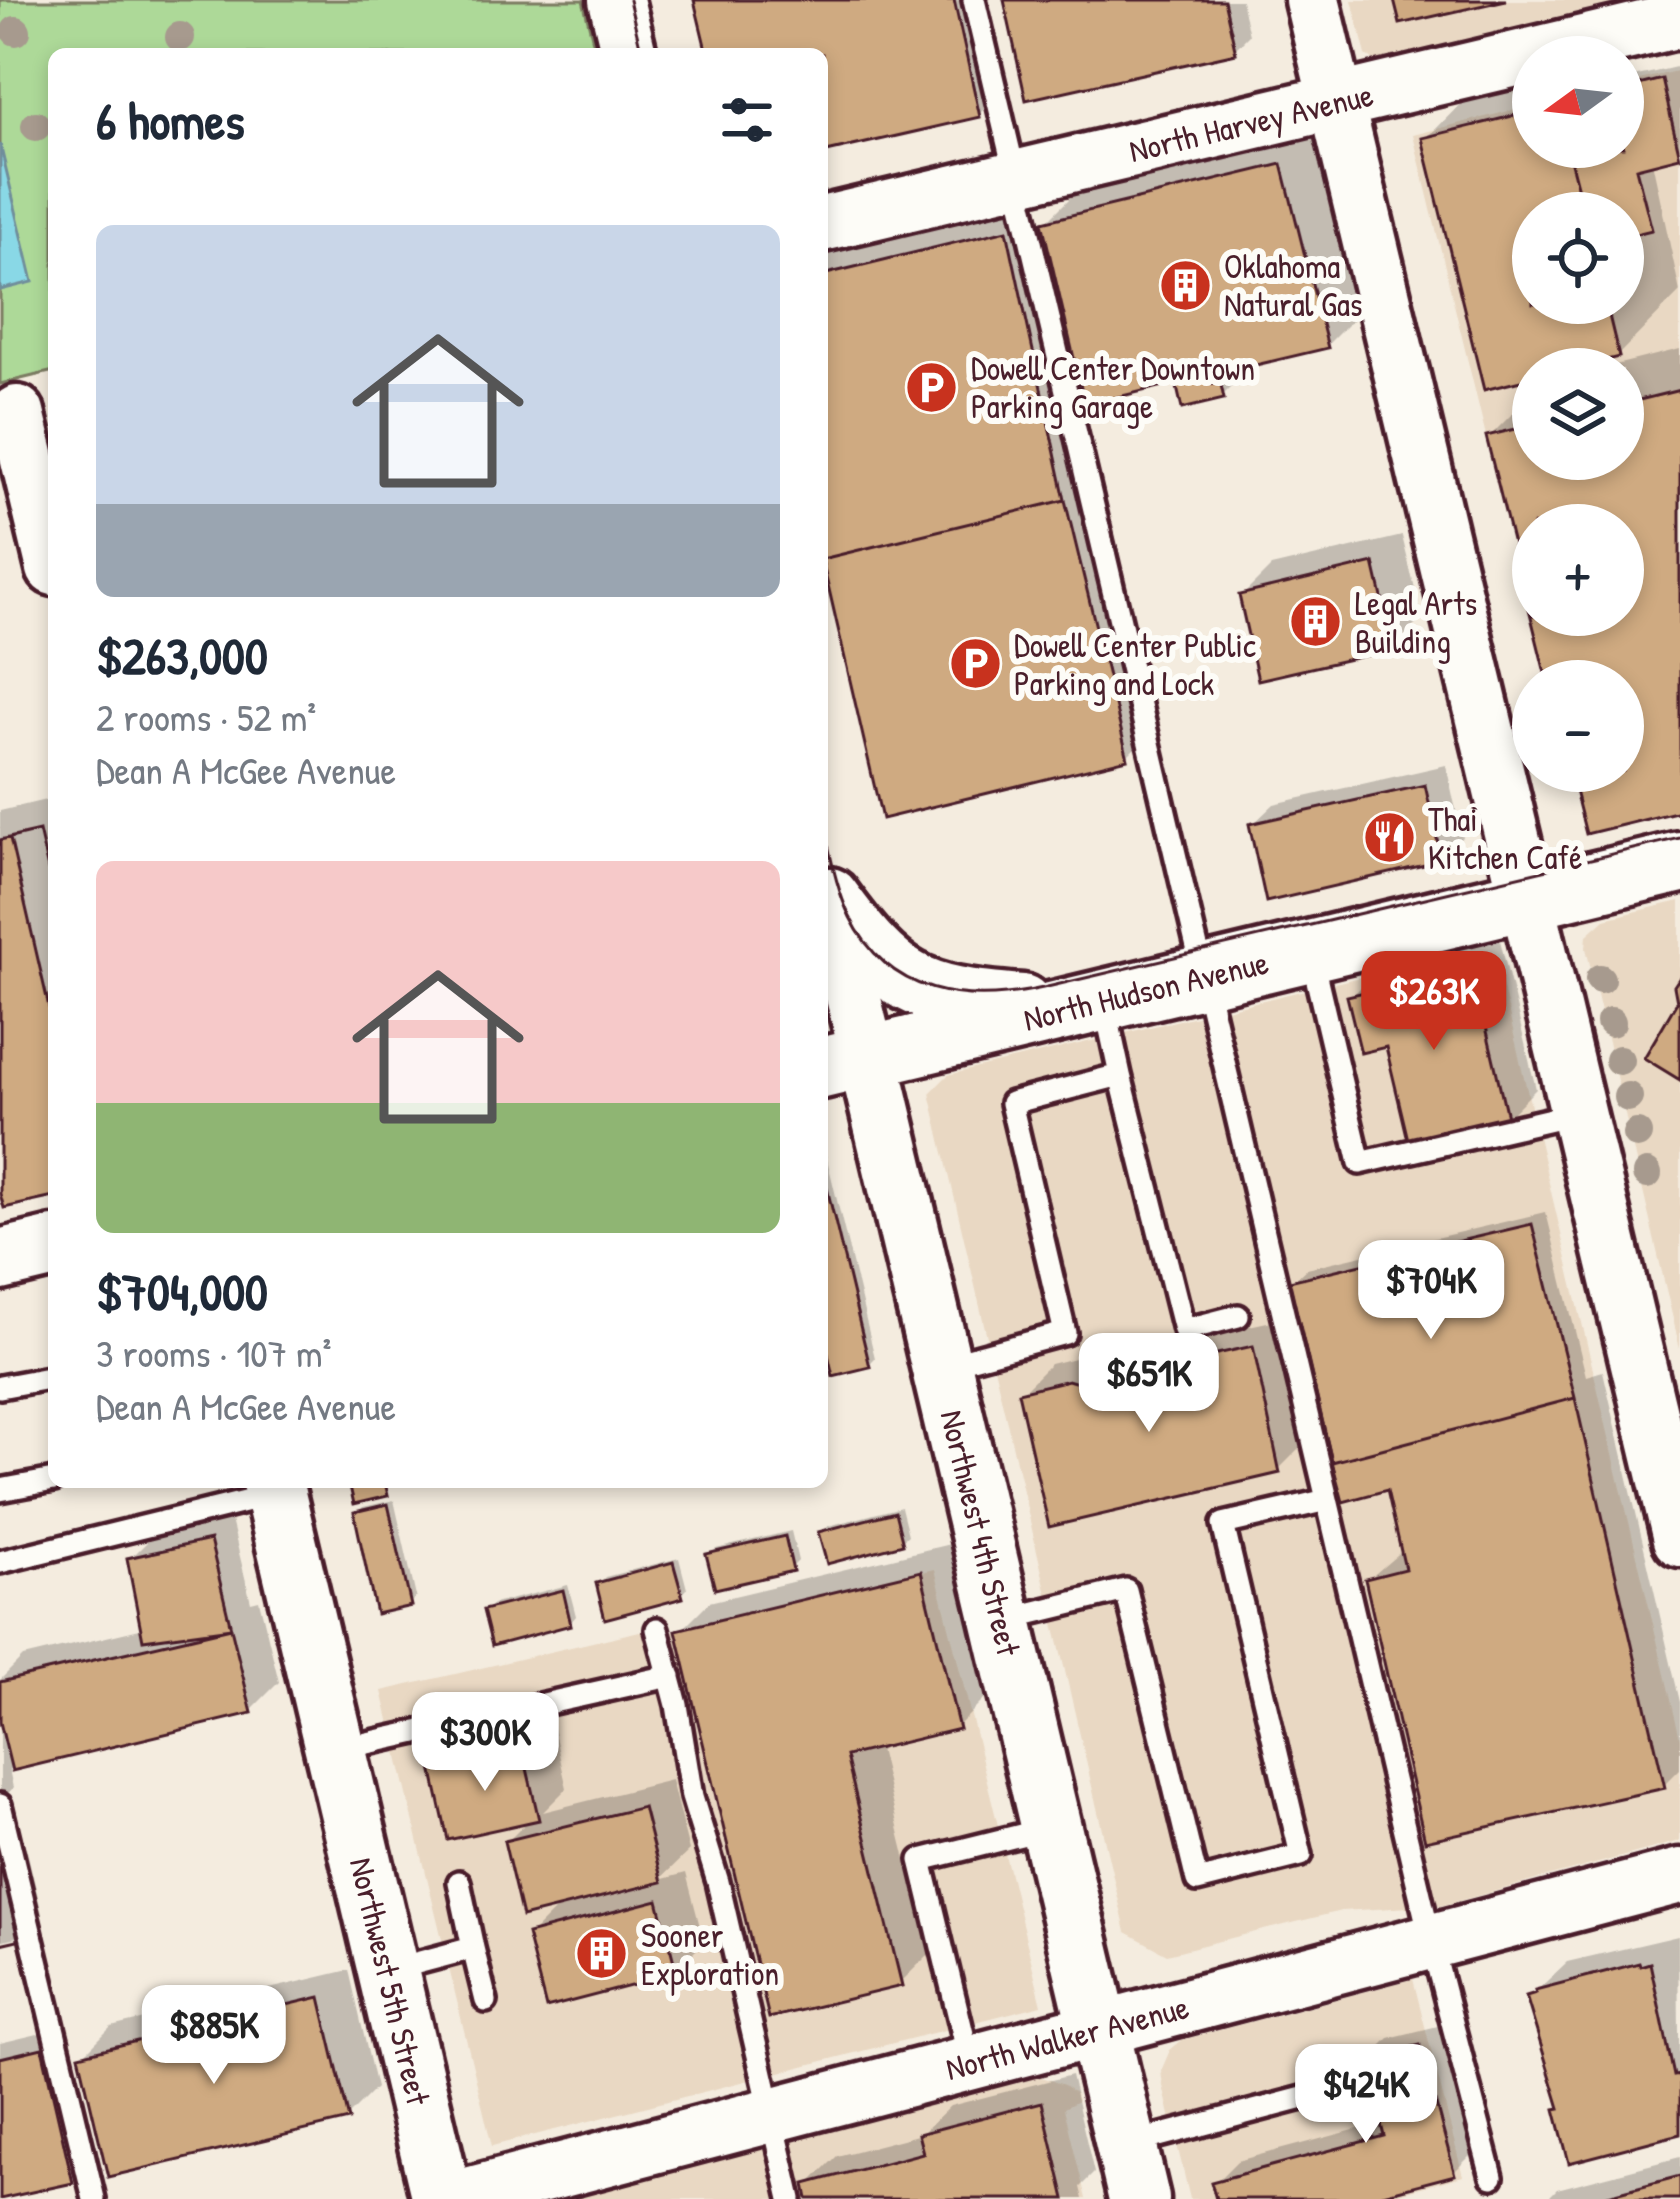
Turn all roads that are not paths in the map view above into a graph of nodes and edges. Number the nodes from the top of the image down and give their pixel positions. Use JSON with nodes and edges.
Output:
{"nodes":[{"id":1,"x":616,"y":0,"type":"edge"},
{"id":2,"x":974,"y":0,"type":"edge"},
{"id":3,"x":1312,"y":0,"type":"edge"},
{"id":4,"x":1675,"y":23,"type":"edge"},
{"id":5,"x":627,"y":48,"type":"edge"},
{"id":6,"x":1338,"y":102,"type":"junction"},
{"id":7,"x":1015,"y":178,"type":"junction"},
{"id":8,"x":828,"y":223,"type":"edge"},
{"id":9,"x":24,"y":412,"type":"edge"},
{"id":10,"x":48,"y":537,"type":"edge"},
{"id":11,"x":1680,"y":862,"type":"edge"},
{"id":12,"x":828,"y":888,"type":"edge"},
{"id":13,"x":1526,"y":898,"type":"junction"},
{"id":14,"x":828,"y":911,"type":"edge"},
{"id":15,"x":1310,"y":950,"type":"junction"},
{"id":16,"x":1202,"y":976,"type":"junction"},
{"id":17,"x":1086,"y":1004,"type":"junction"},
{"id":18,"x":845,"y":1062,"type":"edge"},
{"id":19,"x":1120,"y":1076,"type":"junction"},
{"id":20,"x":1577,"y":1113,"type":"junction"},
{"id":21,"x":48,"y":1248,"type":"edge"},
{"id":22,"x":0,"y":1260,"type":"edge"},
{"id":23,"x":1238,"y":1316,"type":"dead end"},
{"id":24,"x":942,"y":1366,"type":"junction"},
{"id":25,"x":48,"y":1378,"type":"edge"},
{"id":26,"x":0,"y":1387,"type":"edge"},
{"id":27,"x":48,"y":1481,"type":"edge"},
{"id":28,"x":274,"y":1488,"type":"edge"},
{"id":29,"x":0,"y":1490,"type":"edge"},
{"id":30,"x":1328,"y":1500,"type":"junction"},
{"id":31,"x":1676,"y":1508,"type":"edge"},
{"id":32,"x":0,"y":1562,"type":"edge"},
{"id":33,"x":1002,"y":1620,"type":"junction"},
{"id":34,"x":657,"y":1629,"type":"dead end"},
{"id":35,"x":670,"y":1676,"type":"junction"},
{"id":36,"x":335,"y":1750,"type":"junction"},
{"id":37,"x":0,"y":1805,"type":"edge"},
{"id":38,"x":1051,"y":1828,"type":"junction"},
{"id":39,"x":1680,"y":1876,"type":"edge"},
{"id":40,"x":459,"y":1882,"type":"dead end"},
{"id":41,"x":1431,"y":1941,"type":"junction"},
{"id":42,"x":473,"y":1948,"type":"junction"},
{"id":43,"x":388,"y":1970,"type":"junction"},
{"id":44,"x":485,"y":2001,"type":"dead end"},
{"id":45,"x":1098,"y":2030,"type":"junction"},
{"id":46,"x":970,"y":2063,"type":"junction"},
{"id":47,"x":1360,"y":2083,"type":"dead end"},
{"id":48,"x":770,"y":2116,"type":"junction"},
{"id":49,"x":1132,"y":2172,"type":"edge"},
{"id":50,"x":1492,"y":2177,"type":"dead end"},
{"id":51,"x":94,"y":2199,"type":"edge"},
{"id":52,"x":442,"y":2199,"type":"edge"},
{"id":53,"x":452,"y":2199,"type":"edge"},
{"id":54,"x":790,"y":2199,"type":"edge"}],
"edges":[{"from":1,"to":5,"type":"street"},
{"from":2,"to":7,"type":"lane"},
{"from":3,"to":6,"type":"street"},
{"from":4,"to":6,"type":"street","name":"North Harvey Avenue"},
{"from":6,"to":7,"type":"street","name":"North Harvey Avenue"},
{"from":6,"to":13,"type":"street"},
{"from":7,"to":8,"type":"street","name":"North Harvey Avenue"},
{"from":7,"to":16,"type":"lane"},
{"from":9,"to":10,"type":"street"},
{"from":11,"to":13,"type":"main road","name":"North Hudson Avenue"},
{"from":12,"to":17,"type":"main road"},
{"from":13,"to":15,"type":"main road","name":"North Hudson Avenue"},
{"from":13,"to":20,"type":"street"},
{"from":14,"to":18,"type":"street","name":"Northwest 4th Street"},
{"from":15,"to":16,"type":"main road","name":"North Hudson Avenue"},
{"from":15,"to":20,"type":"lane"},
{"from":16,"to":17,"type":"main road","name":"North Hudson Avenue"},
{"from":16,"to":30,"type":"lane"},
{"from":17,"to":18,"type":"main road","name":"North Hudson Avenue"},
{"from":17,"to":19,"type":"lane"},
{"from":18,"to":24,"type":"main road","name":"Northwest 4th Street"},
{"from":19,"to":23,"type":"lane"},
{"from":19,"to":24,"type":"lane"},
{"from":20,"to":31,"type":"street"},
{"from":21,"to":22,"type":"main road"},
{"from":24,"to":33,"type":"main road","name":"Northwest 4th Street"},
{"from":25,"to":26,"type":"lane"},
{"from":27,"to":29,"type":"lane"},
{"from":28,"to":32,"type":"lane"},
{"from":28,"to":36,"type":"main road","name":"Northwest 5th Street"},
{"from":30,"to":33,"type":"lane"},
{"from":30,"to":41,"type":"lane"},
{"from":33,"to":38,"type":"main road","name":"Northwest 4th Street"},
{"from":34,"to":35,"type":"lane"},
{"from":35,"to":36,"type":"lane"},
{"from":35,"to":48,"type":"lane"},
{"from":36,"to":43,"type":"main road","name":"Northwest 5th Street"},
{"from":37,"to":51,"type":"lane"},
{"from":38,"to":45,"type":"main road","name":"Northwest 4th Street"},
{"from":38,"to":46,"type":"lane"},
{"from":39,"to":41,"type":"street","name":"North Walker Avenue"},
{"from":40,"to":42,"type":"lane"},
{"from":41,"to":45,"type":"street","name":"North Walker Avenue"},
{"from":41,"to":50,"type":"lane"},
{"from":42,"to":43,"type":"lane"},
{"from":42,"to":44,"type":"lane"},
{"from":43,"to":52,"type":"main road","name":"Northwest 5th Street"},
{"from":45,"to":46,"type":"street","name":"North Walker Avenue"},
{"from":45,"to":49,"type":"main road","name":"Northwest 4th Street"},
{"from":46,"to":48,"type":"street","name":"North Walker Avenue"},
{"from":47,"to":49,"type":"lane"},
{"from":48,"to":53,"type":"street","name":"North Walker Avenue"},
{"from":48,"to":54,"type":"lane"}]}
